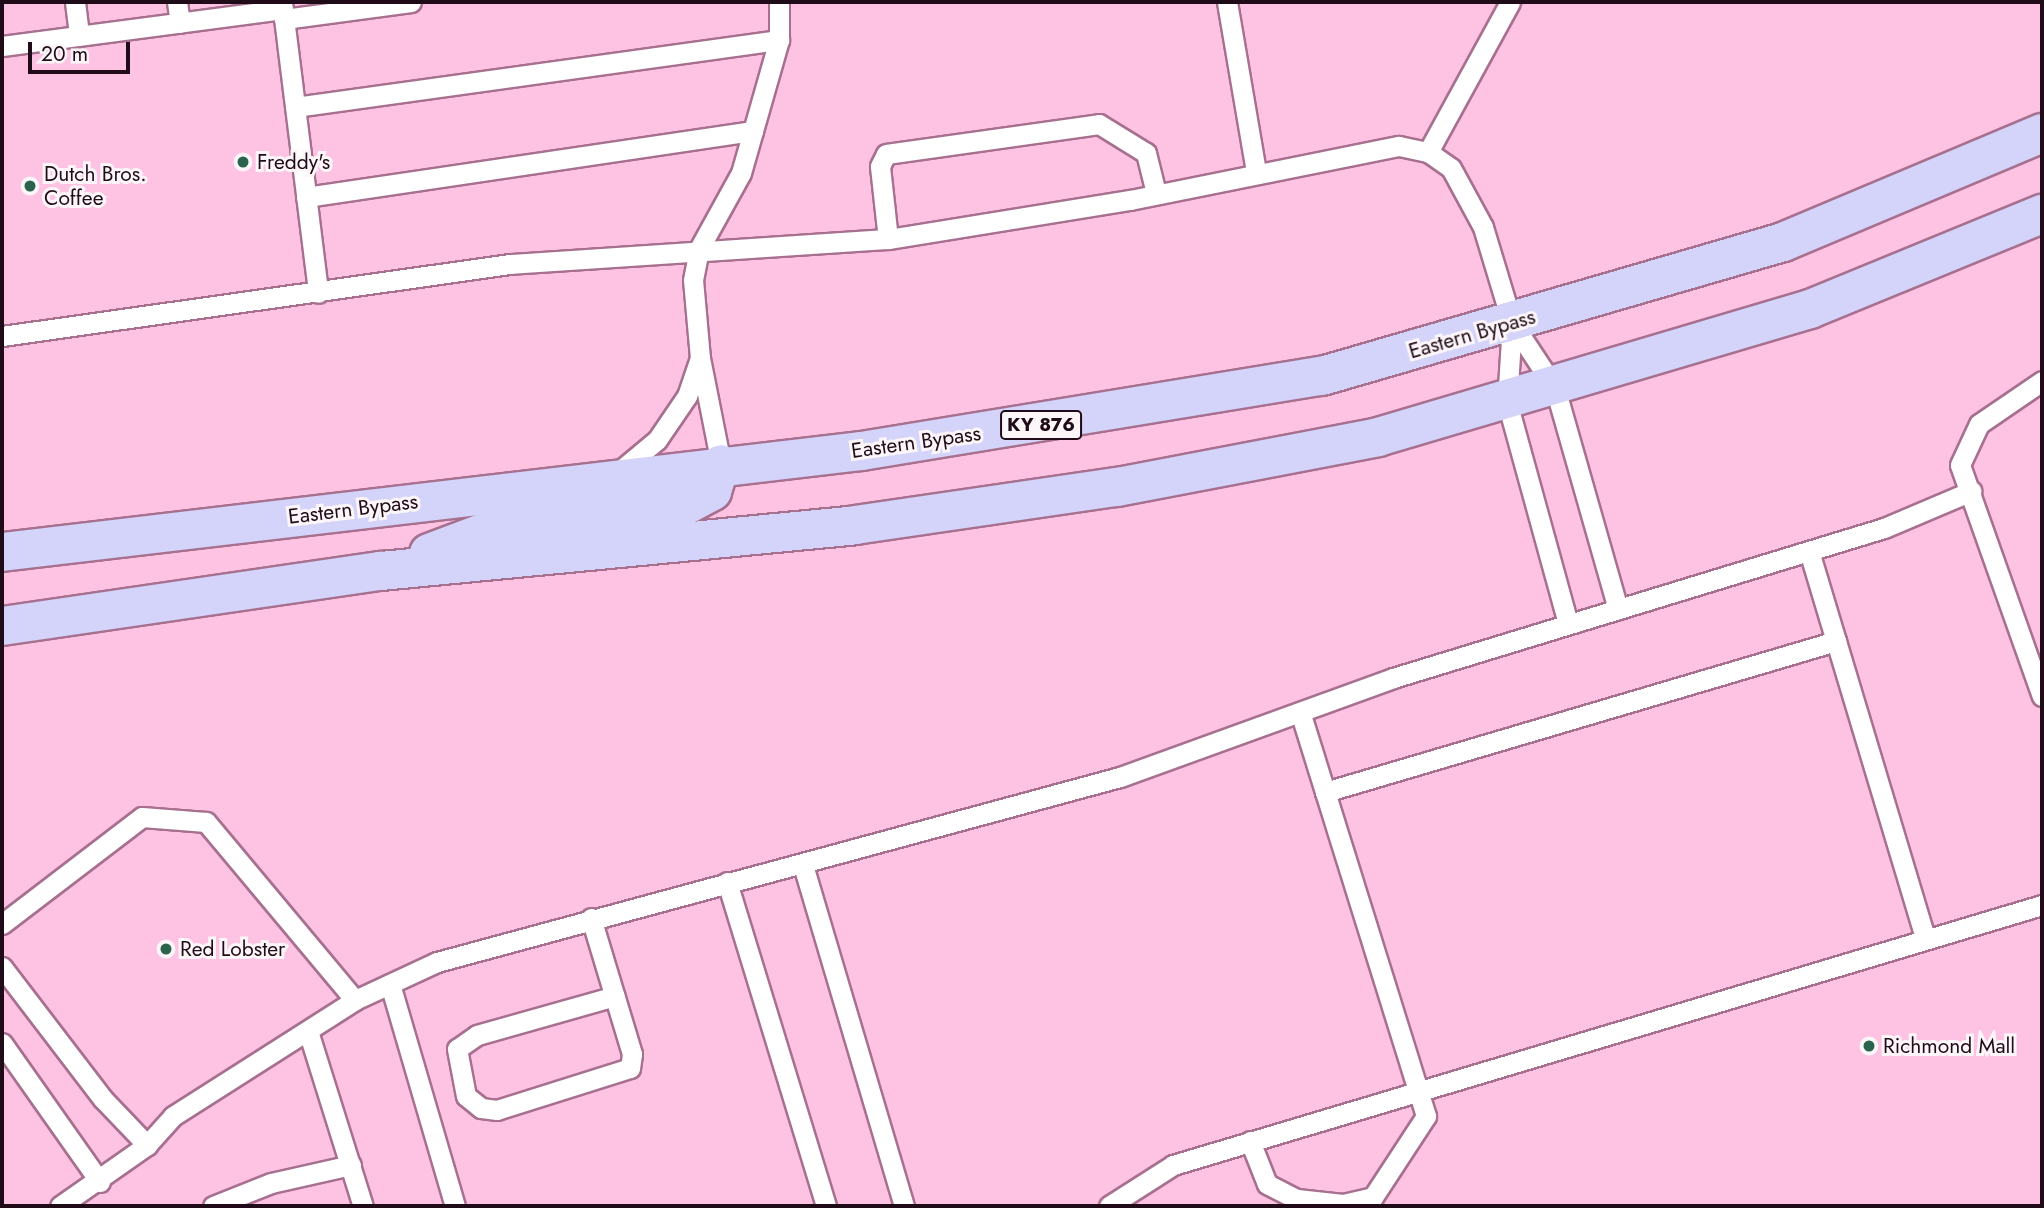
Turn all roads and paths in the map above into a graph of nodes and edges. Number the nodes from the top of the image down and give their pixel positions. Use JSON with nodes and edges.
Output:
{"nodes":[{"id":1,"x":75,"y":2,"type":"edge"},
{"id":2,"x":177,"y":2,"type":"edge"},
{"id":3,"x":411,"y":2,"type":"edge"},
{"id":4,"x":779,"y":2,"type":"edge"},
{"id":5,"x":1227,"y":2,"type":"edge"},
{"id":6,"x":1510,"y":2,"type":"edge"},
{"id":7,"x":283,"y":10,"type":"edge"},
{"id":8,"x":180,"y":23,"type":"junction"},
{"id":9,"x":79,"y":36,"type":"junction"},
{"id":10,"x":779,"y":40,"type":"junction"},
{"id":11,"x":2,"y":46,"type":"edge"},
{"id":12,"x":295,"y":107,"type":"junction"},
{"id":13,"x":753,"y":131,"type":"junction"},
{"id":14,"x":2042,"y":133,"type":"edge"},
{"id":15,"x":1428,"y":152,"type":"junction"},
{"id":16,"x":1256,"y":172,"type":"junction"},
{"id":17,"x":1156,"y":193,"type":"junction"},
{"id":18,"x":306,"y":197,"type":"junction"},
{"id":19,"x":2042,"y":214,"type":"edge"},
{"id":20,"x":888,"y":239,"type":"junction"},
{"id":21,"x":699,"y":249,"type":"junction"},
{"id":22,"x":318,"y":293,"type":"junction"},
{"id":23,"x":1512,"y":323,"type":"junction"},
{"id":24,"x":2,"y":336,"type":"edge"},
{"id":25,"x":699,"y":358,"type":"junction"},
{"id":26,"x":2042,"y":381,"type":"edge"},
{"id":27,"x":1555,"y":388,"type":"junction"},
{"id":28,"x":1507,"y":402,"type":"junction"},
{"id":29,"x":721,"y":464,"type":"junction"},
{"id":30,"x":613,"y":477,"type":"junction"},
{"id":31,"x":1972,"y":491,"type":"junction"},
{"id":32,"x":1809,"y":551,"type":"junction"},
{"id":33,"x":2,"y":552,"type":"edge"},
{"id":34,"x":381,"y":571,"type":"junction"},
{"id":35,"x":1618,"y":609,"type":"junction"},
{"id":36,"x":1568,"y":623,"type":"junction"},
{"id":37,"x":2,"y":625,"type":"edge"},
{"id":38,"x":1836,"y":641,"type":"junction"},
{"id":39,"x":2041,"y":689,"type":"edge"},
{"id":40,"x":1300,"y":712,"type":"junction"},
{"id":41,"x":1325,"y":792,"type":"junction"},
{"id":42,"x":803,"y":865,"type":"junction"},
{"id":43,"x":727,"y":882,"type":"junction"},
{"id":44,"x":2042,"y":905,"type":"edge"},
{"id":45,"x":591,"y":918,"type":"junction"},
{"id":46,"x":2,"y":924,"type":"edge"},
{"id":47,"x":1926,"y":937,"type":"junction"},
{"id":48,"x":2,"y":967,"type":"edge"},
{"id":49,"x":390,"y":984,"type":"junction"},
{"id":50,"x":615,"y":996,"type":"junction"},
{"id":51,"x":355,"y":1000,"type":"junction"},
{"id":52,"x":308,"y":1031,"type":"junction"},
{"id":53,"x":2,"y":1043,"type":"edge"},
{"id":54,"x":1419,"y":1094,"type":"junction"},
{"id":55,"x":1250,"y":1141,"type":"junction"},
{"id":56,"x":147,"y":1145,"type":"junction"},
{"id":57,"x":351,"y":1165,"type":"junction"},
{"id":58,"x":100,"y":1182,"type":"junction"},
{"id":59,"x":60,"y":1206,"type":"edge"},
{"id":60,"x":213,"y":1206,"type":"edge"},
{"id":61,"x":363,"y":1206,"type":"edge"},
{"id":62,"x":455,"y":1206,"type":"edge"},
{"id":63,"x":826,"y":1206,"type":"edge"},
{"id":64,"x":904,"y":1206,"type":"edge"},
{"id":65,"x":1109,"y":1206,"type":"edge"}],
"edges":[{"from":1,"to":9,"type":"lane"},
{"from":2,"to":8,"type":"lane"},
{"from":3,"to":7,"type":"lane"},
{"from":4,"to":10,"type":"lane"},
{"from":5,"to":16,"type":"lane"},
{"from":6,"to":15,"type":"lane"},
{"from":7,"to":8,"type":"lane"},
{"from":7,"to":12,"type":"lane"},
{"from":8,"to":9,"type":"lane"},
{"from":9,"to":11,"type":"lane"},
{"from":10,"to":12,"type":"lane"},
{"from":10,"to":13,"type":"lane"},
{"from":12,"to":18,"type":"lane"},
{"from":13,"to":18,"type":"lane"},
{"from":13,"to":21,"type":"lane"},
{"from":14,"to":23,"type":"main road","name":"Eastern Bypass","number":"KY 876"},
{"from":15,"to":16,"type":"lane"},
{"from":15,"to":23,"type":"lane"},
{"from":16,"to":17,"type":"lane"},
{"from":17,"to":20,"type":"lane"},
{"from":17,"to":20,"type":"lane"},
{"from":18,"to":22,"type":"lane"},
{"from":19,"to":27,"type":"main road"},
{"from":20,"to":21,"type":"lane"},
{"from":21,"to":22,"type":"lane"},
{"from":21,"to":25,"type":"lane"},
{"from":22,"to":24,"type":"lane"},
{"from":23,"to":27,"type":"lane"},
{"from":23,"to":28,"type":"lane"},
{"from":23,"to":29,"type":"main road","name":"Eastern Bypass","number":"KY 876"},
{"from":25,"to":29,"type":"lane"},
{"from":25,"to":30,"type":"lane"},
{"from":26,"to":31,"type":"lane"},
{"from":27,"to":28,"type":"main road"},
{"from":27,"to":35,"type":"lane"},
{"from":28,"to":34,"type":"main road"},
{"from":28,"to":36,"type":"lane"},
{"from":29,"to":30,"type":"main road","name":"Eastern Bypass","number":"KY 876"},
{"from":29,"to":34,"type":"main road"},
{"from":30,"to":33,"type":"main road","name":"Eastern Bypass","number":"KY 876"},
{"from":31,"to":32,"type":"lane"},
{"from":31,"to":39,"type":"lane"},
{"from":32,"to":35,"type":"lane"},
{"from":32,"to":38,"type":"lane"},
{"from":34,"to":37,"type":"main road"},
{"from":35,"to":36,"type":"lane"},
{"from":36,"to":40,"type":"lane"},
{"from":38,"to":41,"type":"lane"},
{"from":38,"to":47,"type":"lane"},
{"from":40,"to":41,"type":"lane"},
{"from":40,"to":42,"type":"lane"},
{"from":41,"to":54,"type":"lane"},
{"from":42,"to":43,"type":"lane"},
{"from":42,"to":64,"type":"lane"},
{"from":43,"to":45,"type":"lane"},
{"from":43,"to":63,"type":"lane"},
{"from":44,"to":47,"type":"lane"},
{"from":45,"to":49,"type":"lane"},
{"from":45,"to":50,"type":"lane"},
{"from":46,"to":51,"type":"lane"},
{"from":47,"to":54,"type":"lane"},
{"from":48,"to":56,"type":"lane"},
{"from":49,"to":51,"type":"lane"},
{"from":49,"to":62,"type":"lane"},
{"from":50,"to":50,"type":"lane"},
{"from":51,"to":52,"type":"lane"},
{"from":52,"to":56,"type":"lane"},
{"from":52,"to":57,"type":"lane"},
{"from":53,"to":58,"type":"lane"},
{"from":54,"to":55,"type":"lane"},
{"from":54,"to":55,"type":"lane"},
{"from":55,"to":65,"type":"lane"},
{"from":56,"to":58,"type":"lane"},
{"from":57,"to":60,"type":"lane"},
{"from":57,"to":61,"type":"lane"},
{"from":58,"to":59,"type":"lane"}]}
